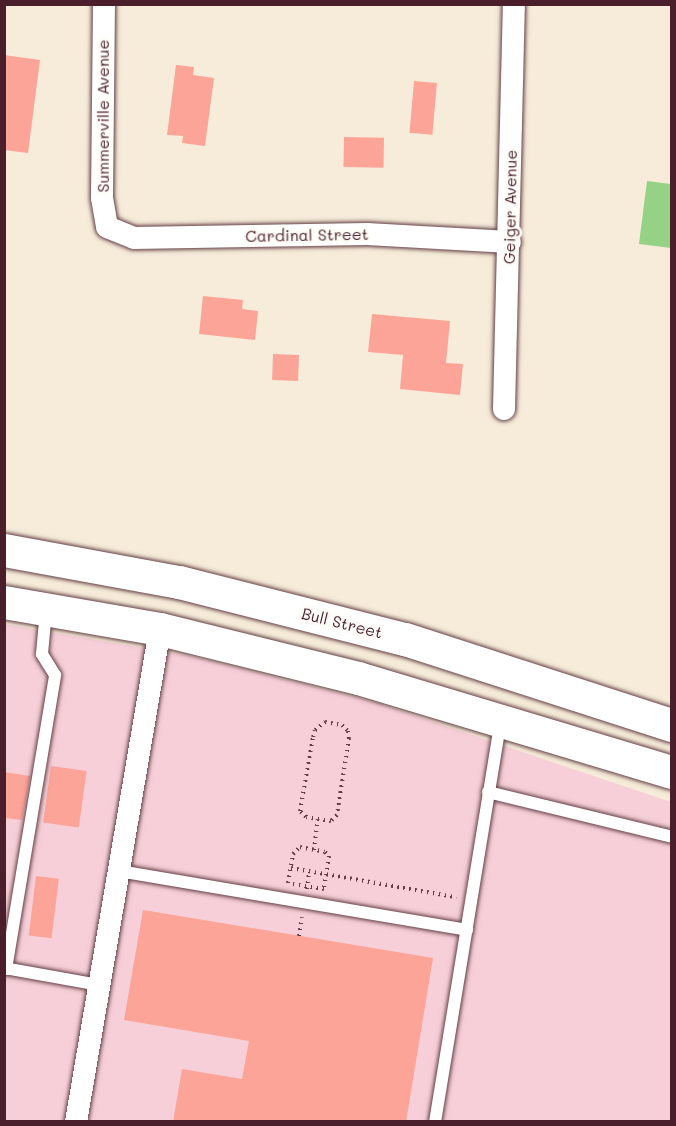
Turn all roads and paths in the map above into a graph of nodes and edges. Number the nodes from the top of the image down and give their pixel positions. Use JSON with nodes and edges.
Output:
{"nodes":[{"id":1,"x":104,"y":4,"type":"edge"},
{"id":2,"x":514,"y":4,"type":"edge"},
{"id":3,"x":107,"y":227,"type":"joint"},
{"id":4,"x":510,"y":242,"type":"junction"},
{"id":5,"x":504,"y":409,"type":"dead end"},
{"id":6,"x":4,"y":550,"type":"edge"},
{"id":7,"x":4,"y":602,"type":"edge"},
{"id":8,"x":46,"y":609,"type":"junction"},
{"id":9,"x":160,"y":629,"type":"junction"},
{"id":10,"x":501,"y":720,"type":"junction"},
{"id":11,"x":672,"y":725,"type":"edge"},
{"id":12,"x":672,"y":772,"type":"edge"},
{"id":13,"x":488,"y":792,"type":"junction"},
{"id":14,"x":318,"y":819,"type":"junction"},
{"id":15,"x":672,"y":837,"type":"edge"},
{"id":16,"x":314,"y":850,"type":"junction"},
{"id":17,"x":291,"y":868,"type":"junction"},
{"id":18,"x":119,"y":871,"type":"junction"},
{"id":19,"x":326,"y":875,"type":"junction"},
{"id":20,"x":288,"y":883,"type":"dead end"},
{"id":21,"x":324,"y":889,"type":"dead end"},
{"id":22,"x":472,"y":899,"type":"junction"},
{"id":23,"x":467,"y":930,"type":"junction"},
{"id":24,"x":5,"y":969,"type":"edge"},
{"id":25,"x":99,"y":985,"type":"junction"},
{"id":26,"x":76,"y":1122,"type":"edge"},
{"id":27,"x":435,"y":1122,"type":"edge"}],
"edges":[{"from":1,"to":3,"type":"street","name":"Summerville Avenue"},
{"from":2,"to":4,"type":"street","name":"Geiger Avenue"},
{"from":3,"to":4,"type":"street","name":"Cardinal Street"},
{"from":4,"to":5,"type":"street","name":"Geiger Avenue"},
{"from":6,"to":11,"type":"highway","name":"Bull Street"},
{"from":7,"to":8,"type":"highway"},
{"from":8,"to":9,"type":"highway"},
{"from":8,"to":24,"type":"lane"},
{"from":9,"to":10,"type":"highway"},
{"from":9,"to":18,"type":"street"},
{"from":10,"to":12,"type":"highway"},
{"from":10,"to":13,"type":"lane"},
{"from":13,"to":15,"type":"lane"},
{"from":13,"to":22,"type":"lane"},
{"from":14,"to":14,"type":"path"},
{"from":14,"to":16,"type":"path"},
{"from":16,"to":17,"type":"path"},
{"from":16,"to":19,"type":"path"},
{"from":17,"to":19,"type":"path"},
{"from":17,"to":20,"type":"path"},
{"from":18,"to":23,"type":"lane"},
{"from":18,"to":25,"type":"street"},
{"from":19,"to":21,"type":"path"},
{"from":19,"to":22,"type":"path"},
{"from":22,"to":23,"type":"lane"},
{"from":23,"to":27,"type":"lane"},
{"from":24,"to":25,"type":"lane"},
{"from":25,"to":26,"type":"street"}]}
